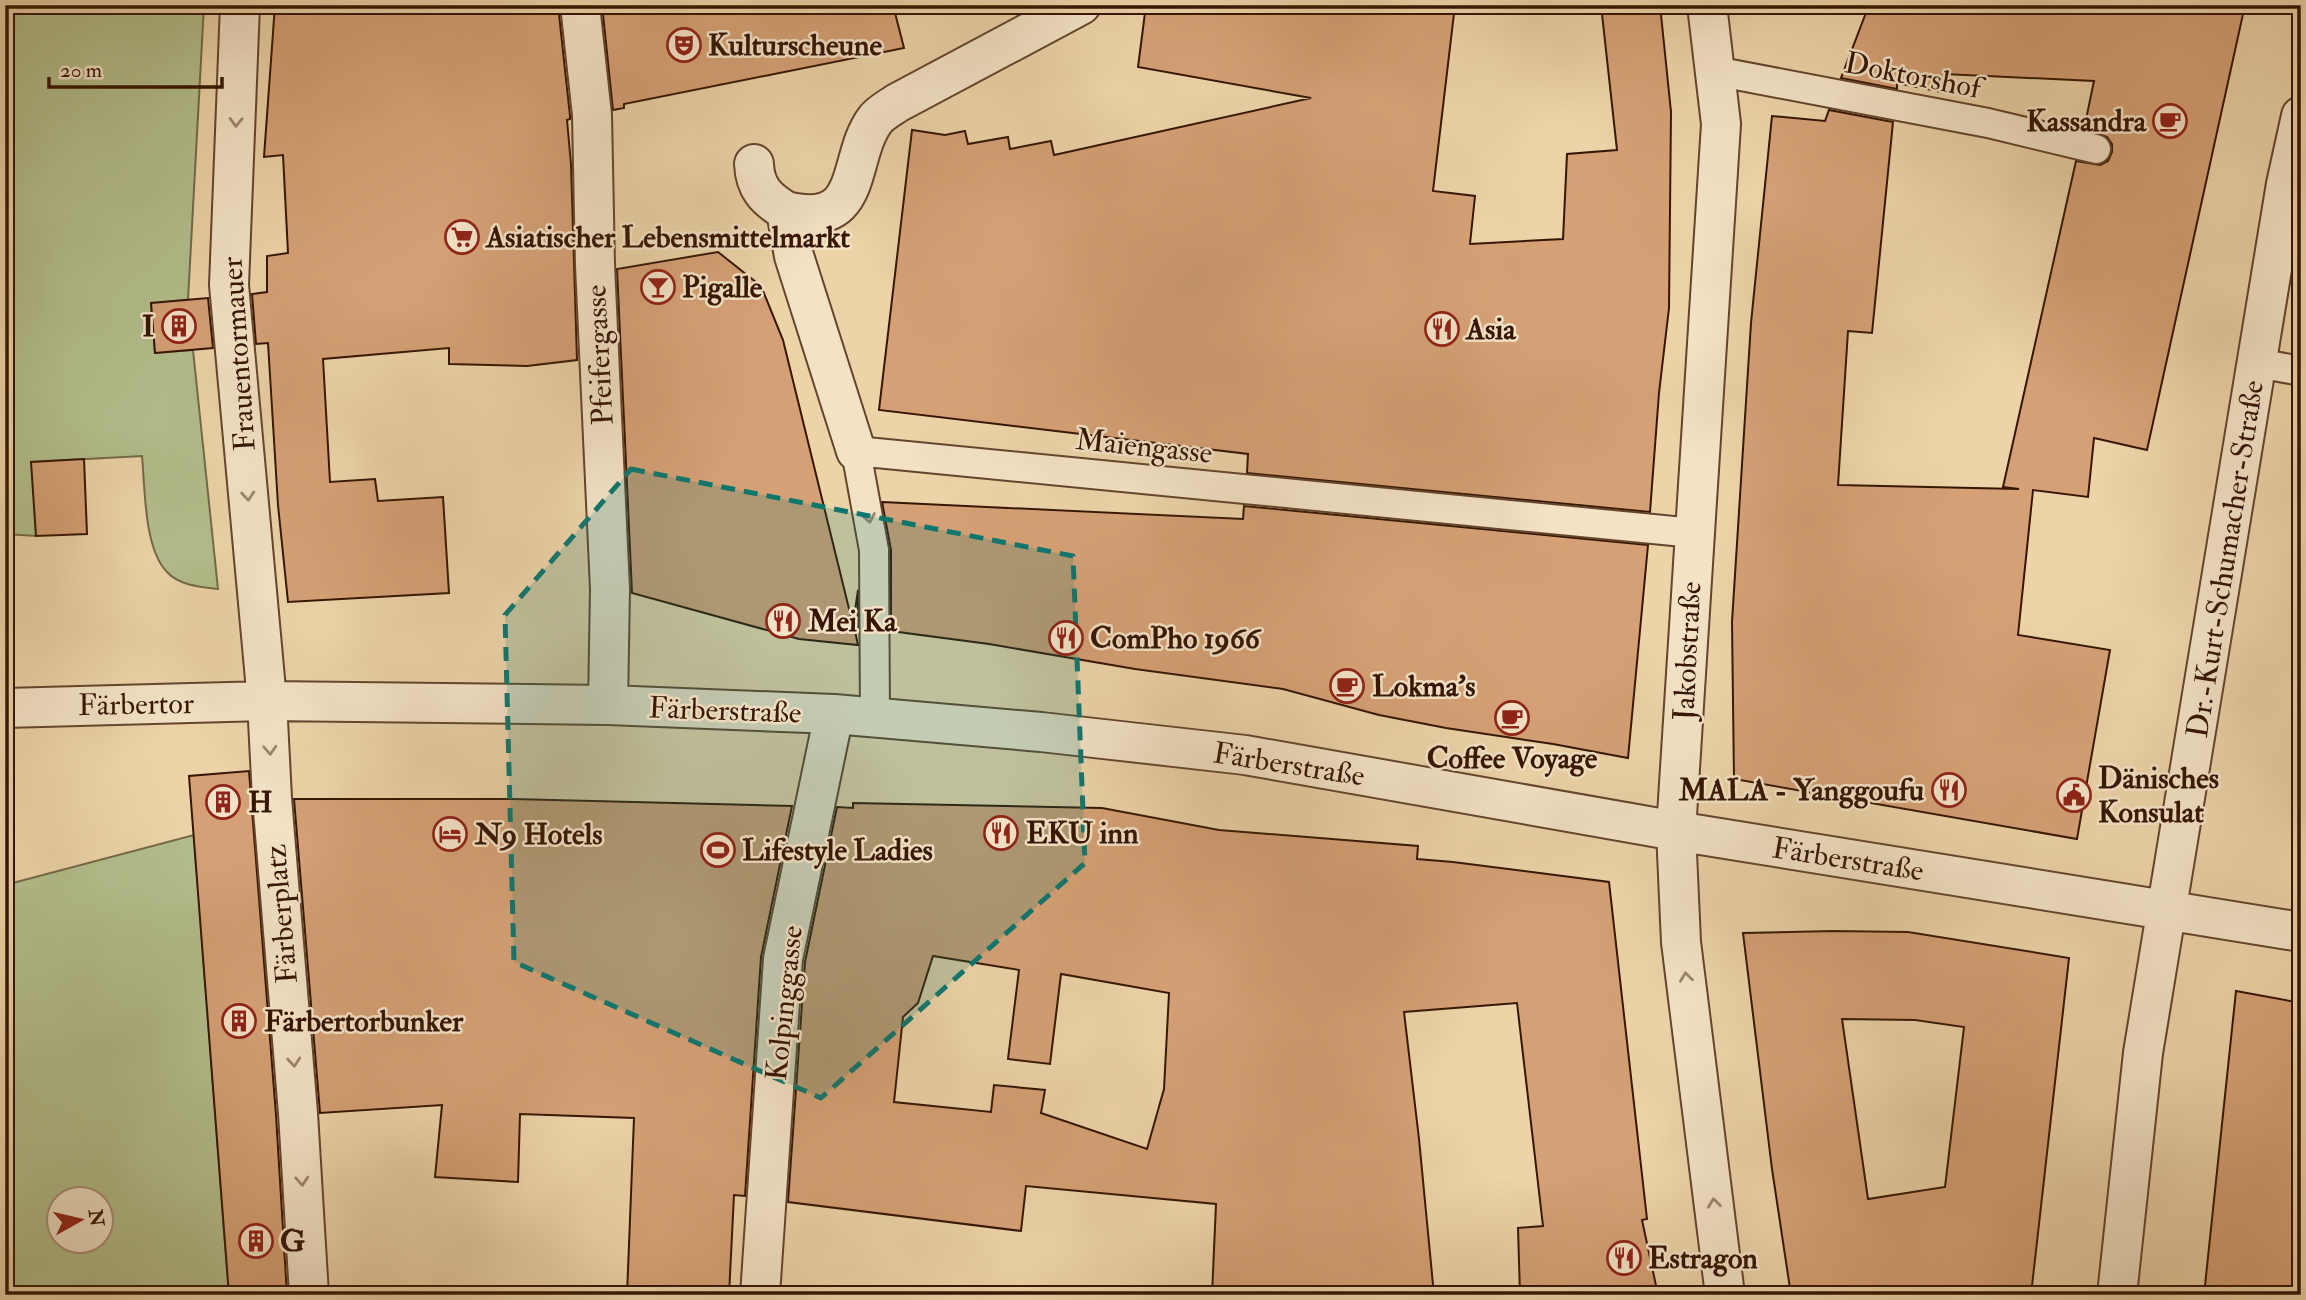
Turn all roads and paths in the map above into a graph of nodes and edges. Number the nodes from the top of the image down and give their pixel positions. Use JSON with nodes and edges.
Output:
{"nodes":[{"id":1,"x":240,"y":5,"type":"edge"},
{"id":2,"x":580,"y":5,"type":"edge"},
{"id":3,"x":1081,"y":5,"type":"edge"},
{"id":4,"x":1707,"y":5,"type":"edge"},
{"id":5,"x":1715,"y":71,"type":"junction"},
{"id":6,"x":2301,"y":116,"type":"edge"},
{"id":7,"x":2096,"y":149,"type":"dead end"},
{"id":8,"x":754,"y":164,"type":"dead end"},
{"id":9,"x":786,"y":211,"type":"junction"},
{"id":10,"x":2258,"y":363,"type":"junction"},
{"id":11,"x":2301,"y":371,"type":"edge"},
{"id":12,"x":856,"y":451,"type":"junction"},
{"id":13,"x":1694,"y":533,"type":"junction"},
{"id":14,"x":267,"y":701,"type":"junction"},
{"id":15,"x":608,"y":705,"type":"junction"},
{"id":16,"x":5,"y":708,"type":"edge"},
{"id":17,"x":834,"y":714,"type":"junction"},
{"id":18,"x":875,"y":719,"type":"junction"},
{"id":19,"x":1676,"y":831,"type":"junction"},
{"id":20,"x":2166,"y":910,"type":"junction"},
{"id":21,"x":2301,"y":932,"type":"edge"},
{"id":22,"x":309,"y":1295,"type":"edge"},
{"id":23,"x":760,"y":1295,"type":"edge"},
{"id":24,"x":1725,"y":1295,"type":"edge"},
{"id":25,"x":2117,"y":1295,"type":"edge"}],
"edges":[{"from":1,"to":14,"type":"street","name":"Frauentormauer","one_way":true},
{"from":2,"to":15,"type":"street","name":"Pfeifergasse"},
{"from":3,"to":9,"type":"street"},
{"from":4,"to":5,"type":"street","name":"Jakobstraße"},
{"from":5,"to":7,"type":"lane","name":"Doktorshof"},
{"from":5,"to":13,"type":"street","name":"Jakobstraße"},
{"from":6,"to":10,"type":"street","name":"Dr.-Kurt-Schumacher-Straße"},
{"from":8,"to":9,"type":"street"},
{"from":9,"to":12,"type":"street"},
{"from":10,"to":11,"type":"lane"},
{"from":10,"to":20,"type":"street","name":"Dr.-Kurt-Schumacher-Straße"},
{"from":12,"to":13,"type":"lane","name":"Maiengasse"},
{"from":12,"to":18,"type":"lane","one_way":true},
{"from":13,"to":19,"type":"street","name":"Jakobstraße"},
{"from":14,"to":15,"type":"street","name":"Färberstraße"},
{"from":14,"to":16,"type":"street","name":"Färbertor"},
{"from":14,"to":22,"type":"street","name":"Färberplatz","one_way":true},
{"from":15,"to":17,"type":"street","name":"Färberstraße"},
{"from":17,"to":18,"type":"street","name":"Färberstraße"},
{"from":17,"to":23,"type":"street","name":"Kolpinggasse"},
{"from":18,"to":19,"type":"street","name":"Färberstraße"},
{"from":19,"to":20,"type":"street","name":"Färberstraße"},
{"from":24,"to":19,"type":"street","name":"Jakobstraße","one_way":true},
{"from":20,"to":21,"type":"street","name":"Färberstraße"},
{"from":20,"to":25,"type":"street","name":"Dr.-Kurt-Schumacher-Straße"}]}
